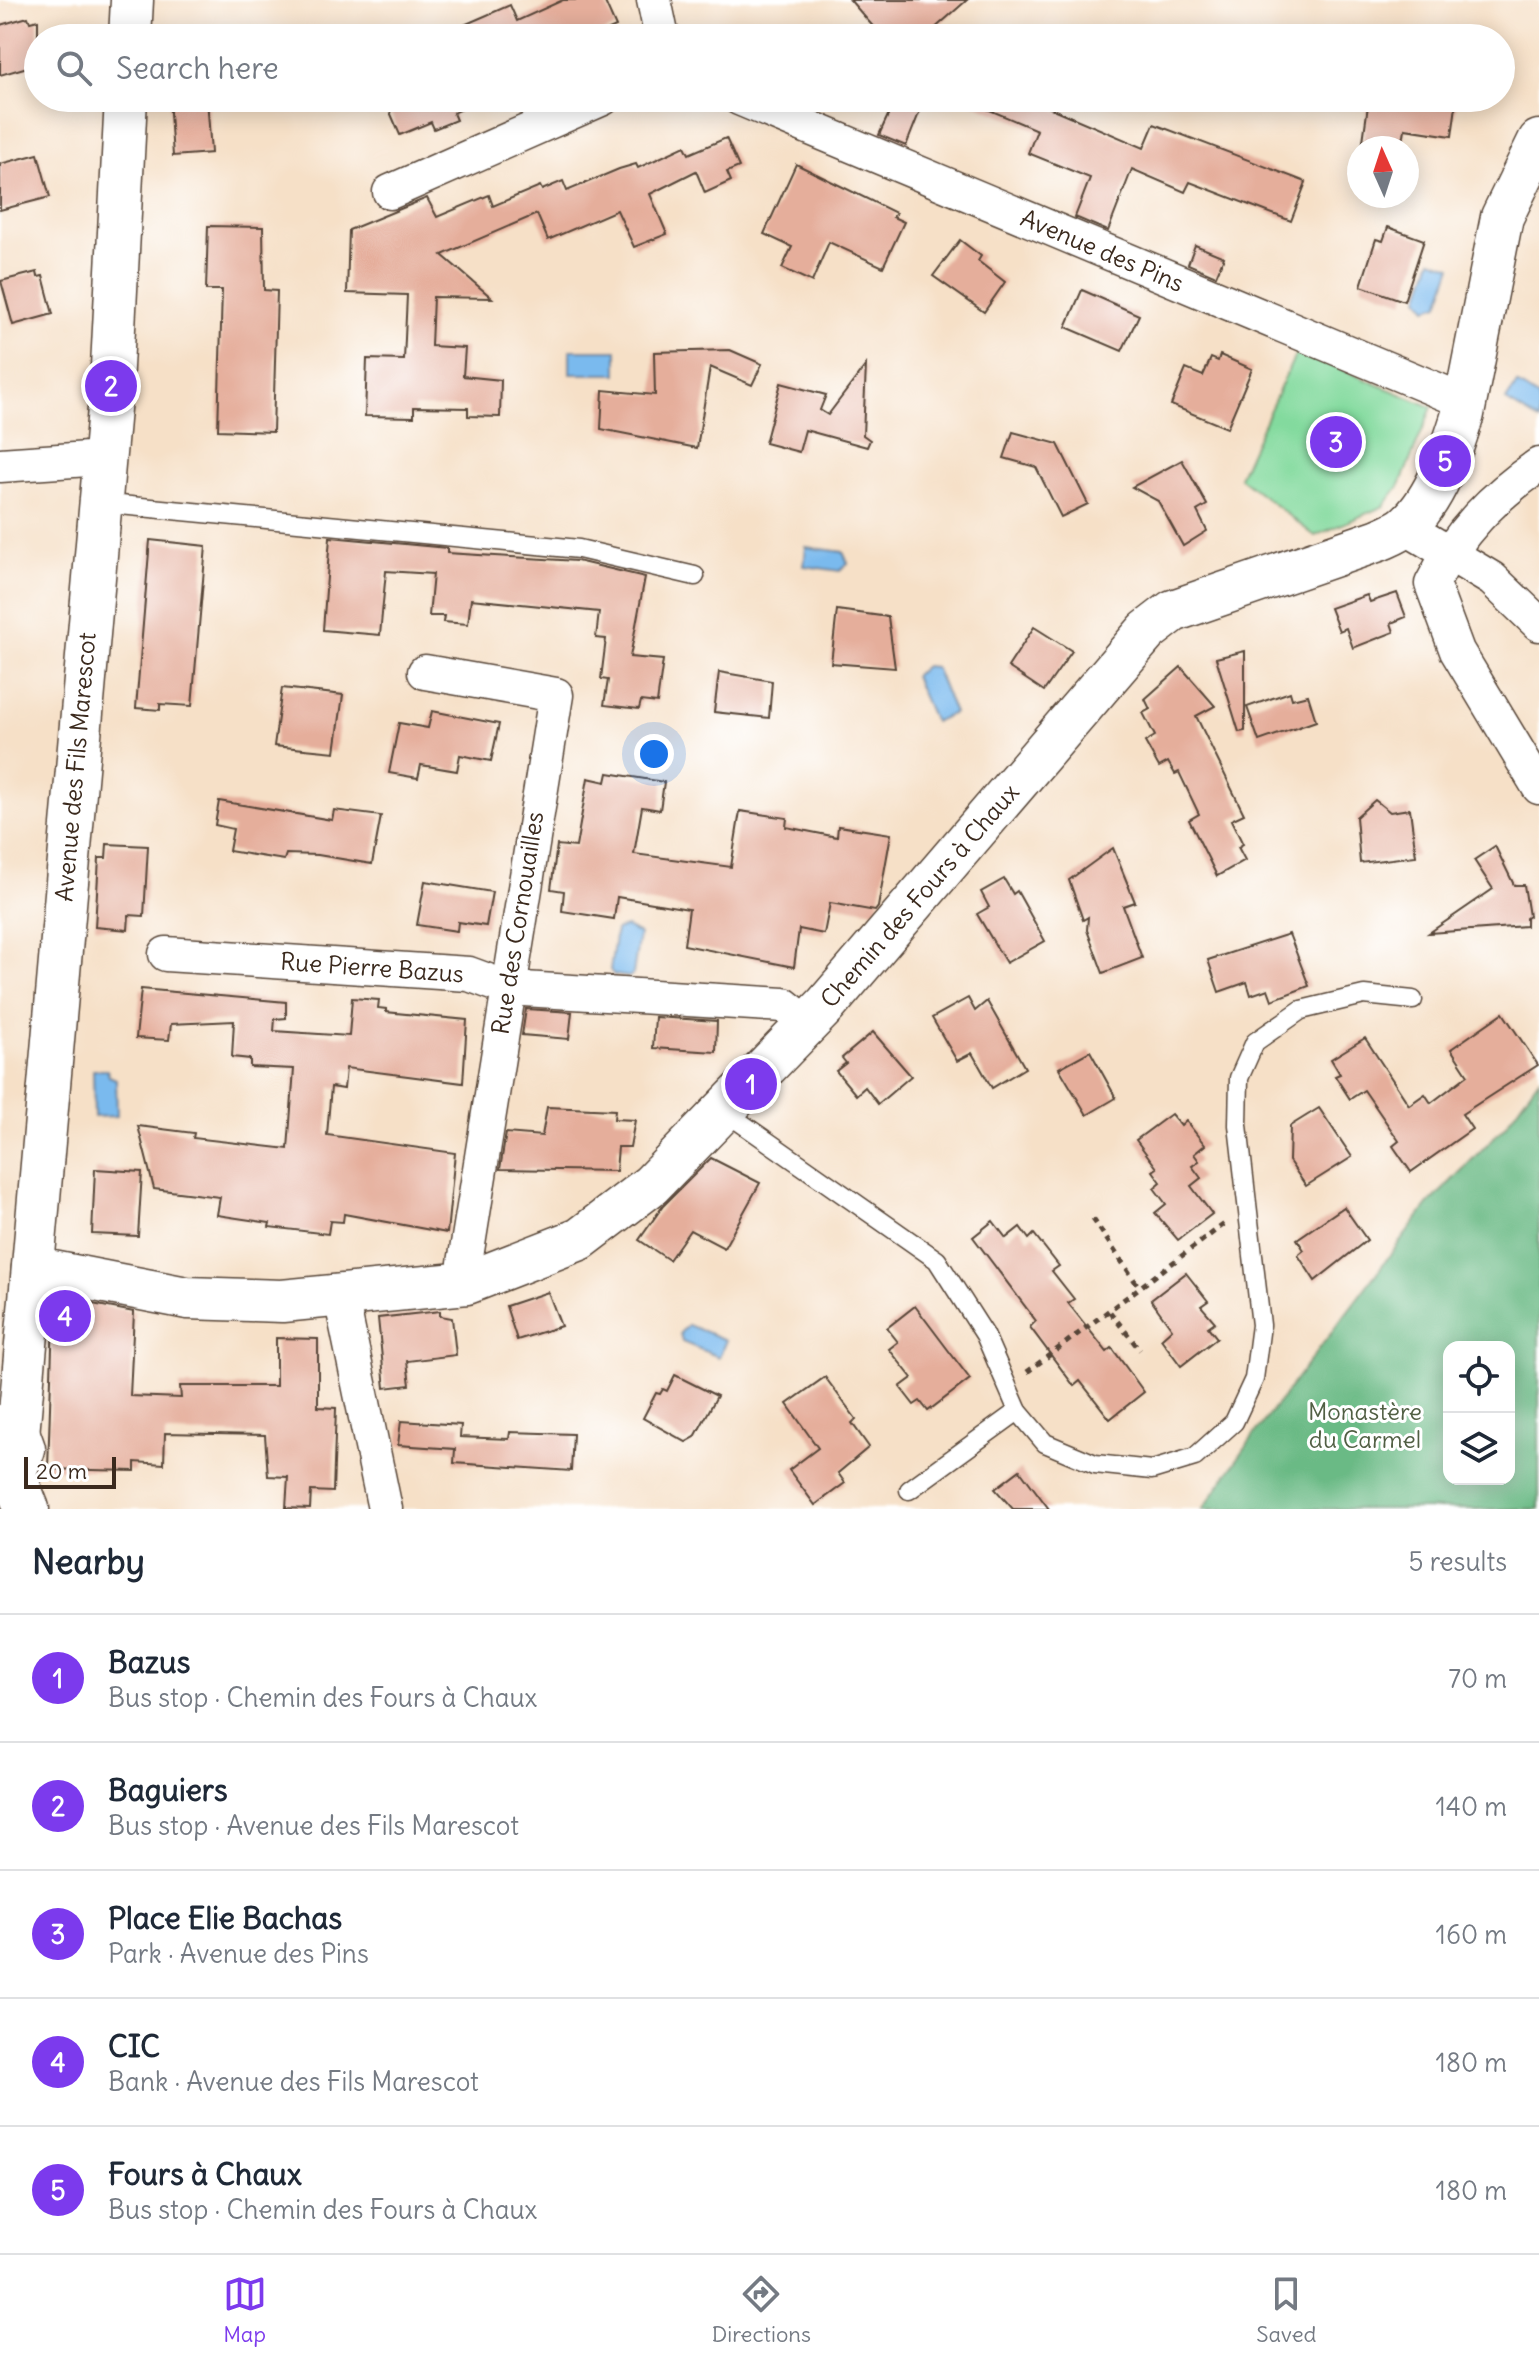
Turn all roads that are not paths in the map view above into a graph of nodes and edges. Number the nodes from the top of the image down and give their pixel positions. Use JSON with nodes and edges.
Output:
{"nodes":[{"id":1,"x":132,"y":0,"type":"edge"},
{"id":2,"x":654,"y":0,"type":"edge"},
{"id":3,"x":131,"y":24,"type":"edge"},
{"id":4,"x":659,"y":24,"type":"edge"},
{"id":5,"x":125,"y":112,"type":"edge"},
{"id":6,"x":571,"y":112,"type":"edge"},
{"id":7,"x":772,"y":112,"type":"edge"},
{"id":8,"x":1539,"y":141,"type":"edge"},
{"id":9,"x":390,"y":192,"type":"dead end"},
{"id":10,"x":1466,"y":402,"type":"junction"},
{"id":11,"x":103,"y":458,"type":"junction"},
{"id":12,"x":0,"y":465,"type":"edge"},
{"id":13,"x":1539,"y":465,"type":"edge"},
{"id":14,"x":1432,"y":490,"type":"junction"},
{"id":15,"x":99,"y":503,"type":"junction"},
{"id":16,"x":1405,"y":527,"type":"junction"},
{"id":17,"x":1467,"y":527,"type":"junction"},
{"id":18,"x":1447,"y":555,"type":"junction"},
{"id":19,"x":695,"y":576,"type":"dead end"},
{"id":20,"x":1492,"y":579,"type":"junction"},
{"id":21,"x":1539,"y":624,"type":"edge"},
{"id":22,"x":425,"y":672,"type":"dead end"},
{"id":23,"x":1539,"y":787,"type":"edge"},
{"id":24,"x":166,"y":954,"type":"dead end"},
{"id":25,"x":507,"y":988,"type":"junction"},
{"id":26,"x":1413,"y":1000,"type":"dead end"},
{"id":27,"x":808,"y":1024,"type":"junction"},
{"id":28,"x":724,"y":1111,"type":"junction"},
{"id":29,"x":33,"y":1268,"type":"junction"},
{"id":30,"x":467,"y":1283,"type":"junction"},
{"id":31,"x":341,"y":1297,"type":"junction"},
{"id":32,"x":1018,"y":1411,"type":"junction"},
{"id":33,"x":7,"y":1450,"type":"edge"},
{"id":34,"x":909,"y":1490,"type":"dead end"},
{"id":35,"x":27,"y":1509,"type":"edge"},
{"id":36,"x":385,"y":1509,"type":"edge"}],
"edges":[{"from":1,"to":3,"type":"street"},
{"from":2,"to":4,"type":"street"},
{"from":5,"to":11,"type":"street","name":"Avenue des Fils Marescot"},
{"from":6,"to":9,"type":"street"},
{"from":7,"to":10,"type":"street","name":"Avenue des Pins"},
{"from":8,"to":10,"type":"street","name":"Chemin des Fours à Chaux"},
{"from":10,"to":14,"type":"street","name":"Chemin des Fours à Chaux"},
{"from":11,"to":12,"type":"street"},
{"from":11,"to":15,"type":"street","name":"Avenue des Fils Marescot"},
{"from":13,"to":17,"type":"street"},
{"from":14,"to":16,"type":"street","name":"Chemin des Fours à Chaux"},
{"from":14,"to":17,"type":"street"},
{"from":15,"to":19,"type":"lane"},
{"from":15,"to":29,"type":"street","name":"Avenue des Fils Marescot"},
{"from":16,"to":18,"type":"street"},
{"from":16,"to":27,"type":"street","name":"Chemin des Fours à Chaux"},
{"from":17,"to":18,"type":"street"},
{"from":17,"to":20,"type":"street"},
{"from":18,"to":20,"type":"street"},
{"from":18,"to":23,"type":"street"},
{"from":20,"to":21,"type":"street"},
{"from":22,"to":25,"type":"street","name":"Rue des Cornouailles"},
{"from":24,"to":25,"type":"street","name":"Rue Pierre Bazus"},
{"from":25,"to":27,"type":"street","name":"Rue Pierre Bazus"},
{"from":25,"to":30,"type":"street","name":"Rue des Cornouailles"},
{"from":26,"to":32,"type":"lane"},
{"from":27,"to":28,"type":"street","name":"Chemin des Fours à Chaux"},
{"from":28,"to":30,"type":"street","name":"Chemin des Fours à Chaux"},
{"from":28,"to":32,"type":"lane"},
{"from":29,"to":31,"type":"street","name":"Chemin des Fours à Chaux"},
{"from":29,"to":33,"type":"street","name":"Avenue des Fils Marescot"},
{"from":30,"to":31,"type":"street","name":"Chemin des Fours à Chaux"},
{"from":31,"to":36,"type":"street"},
{"from":32,"to":34,"type":"lane"},
{"from":33,"to":35,"type":"main road"}]}
